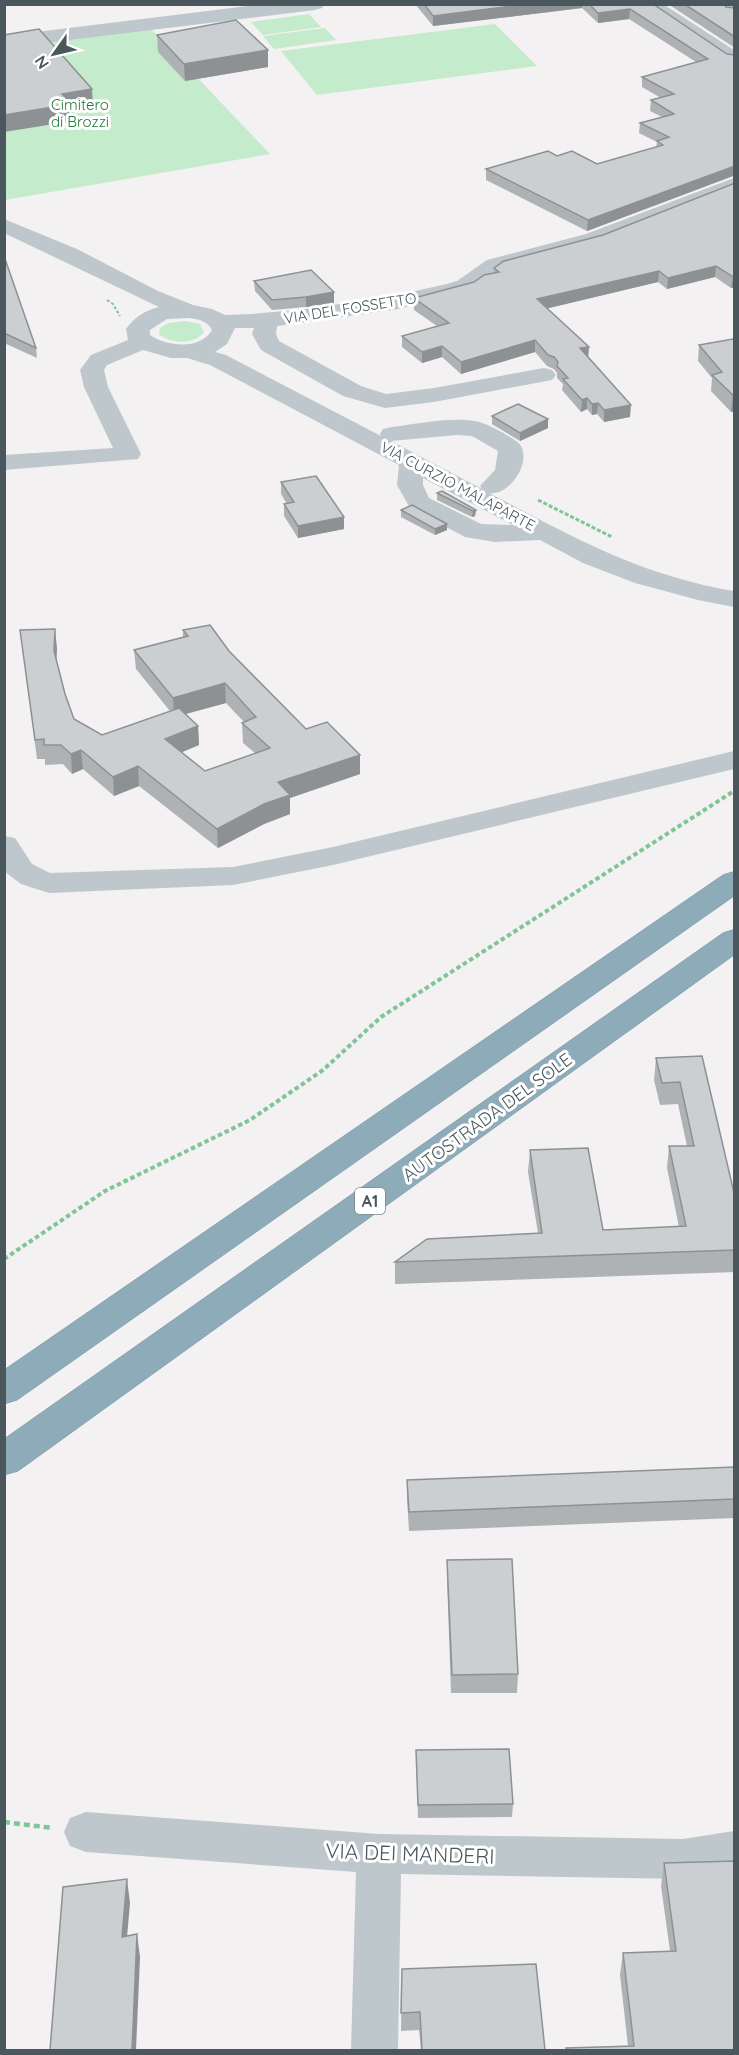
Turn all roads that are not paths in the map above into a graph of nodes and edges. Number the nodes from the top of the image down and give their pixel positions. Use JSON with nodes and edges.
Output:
{"nodes":[{"id":1,"x":219,"y":4,"type":"edge"},
{"id":2,"x":315,"y":4,"type":"edge"},
{"id":3,"x":726,"y":4,"type":"edge"},
{"id":4,"x":689,"y":7,"type":"edge"},
{"id":5,"x":656,"y":8,"type":"edge"},
{"id":6,"x":238,"y":9,"type":"edge"},
{"id":7,"x":735,"y":11,"type":"edge"},
{"id":8,"x":20,"y":31,"type":"edge"},
{"id":9,"x":4,"y":42,"type":"edge"},
{"id":10,"x":735,"y":58,"type":"edge"},
{"id":11,"x":735,"y":184,"type":"edge"},
{"id":12,"x":4,"y":225,"type":"edge"},
{"id":13,"x":4,"y":239,"type":"edge"},
{"id":14,"x":188,"y":311,"type":"junction"},
{"id":15,"x":267,"y":320,"type":"junction"},
{"id":16,"x":221,"y":330,"type":"junction"},
{"id":17,"x":144,"y":331,"type":"junction"},
{"id":18,"x":189,"y":351,"type":"junction"},
{"id":19,"x":544,"y":375,"type":"dead end"},
{"id":20,"x":392,"y":434,"type":"junction"},
{"id":21,"x":8,"y":462,"type":"edge"},
{"id":22,"x":497,"y":483,"type":"junction"},
{"id":23,"x":4,"y":487,"type":"edge"},
{"id":24,"x":735,"y":585,"type":"edge"},
{"id":25,"x":735,"y":599,"type":"edge"},
{"id":26,"x":735,"y":760,"type":"edge"},
{"id":27,"x":4,"y":845,"type":"edge"},
{"id":28,"x":735,"y":882,"type":"edge"},
{"id":29,"x":735,"y":940,"type":"edge"},
{"id":30,"x":4,"y":1390,"type":"edge"},
{"id":31,"x":4,"y":1460,"type":"edge"},
{"id":32,"x":86,"y":1832,"type":"road end"},
{"id":33,"x":735,"y":1851,"type":"edge"},
{"id":34,"x":379,"y":1854,"type":"junction"},
{"id":35,"x":374,"y":2050,"type":"edge"}],
"edges":[{"from":1,"to":8,"type":"street"},
{"from":2,"to":6,"type":"street"},
{"from":3,"to":7,"type":"street"},
{"from":4,"to":5,"type":"street"},
{"from":5,"to":10,"type":"street"},
{"from":6,"to":8,"type":"street"},
{"from":8,"to":9,"type":"street"},
{"from":11,"to":15,"type":"street","name":"VIA DEL FOSSETTO"},
{"from":12,"to":14,"type":"street","name":"VIA CURZIO MALAPARTE"},
{"from":13,"to":17,"type":"street","name":"VIA CURZIO MALAPARTE"},
{"from":14,"to":16,"type":"street","name":"VIA CURZIO MALAPARTE"},
{"from":14,"to":17,"type":"street","name":"VIA CURZIO MALAPARTE"},
{"from":15,"to":16,"type":"street","name":"VIA DEL FOSSETTO"},
{"from":15,"to":19,"type":"street","name":"VIA DEL FOSSETTO"},
{"from":16,"to":18,"type":"street","name":"VIA CURZIO MALAPARTE"},
{"from":16,"to":20,"type":"street","name":"VIA CURZIO MALAPARTE"},
{"from":17,"to":18,"type":"street","name":"VIA CURZIO MALAPARTE"},
{"from":17,"to":21,"type":"street"},
{"from":18,"to":25,"type":"street","name":"VIA CURZIO MALAPARTE"},
{"from":20,"to":22,"type":"street","name":"VIA CURZIO MALAPARTE"},
{"from":20,"to":22,"type":"street"},
{"from":21,"to":23,"type":"street"},
{"from":22,"to":24,"type":"street","name":"VIA CURZIO MALAPARTE"},
{"from":26,"to":27,"type":"street"},
{"from":28,"to":30,"type":"highway"},
{"from":29,"to":31,"type":"highway","name":"AUTOSTRADA DEL SOLE","number":"A1"},
{"from":32,"to":34,"type":"street","name":"VIA DEI MANDERI"},
{"from":33,"to":34,"type":"street","name":"VIA DEI MANDERI"},
{"from":34,"to":35,"type":"street"}]}
